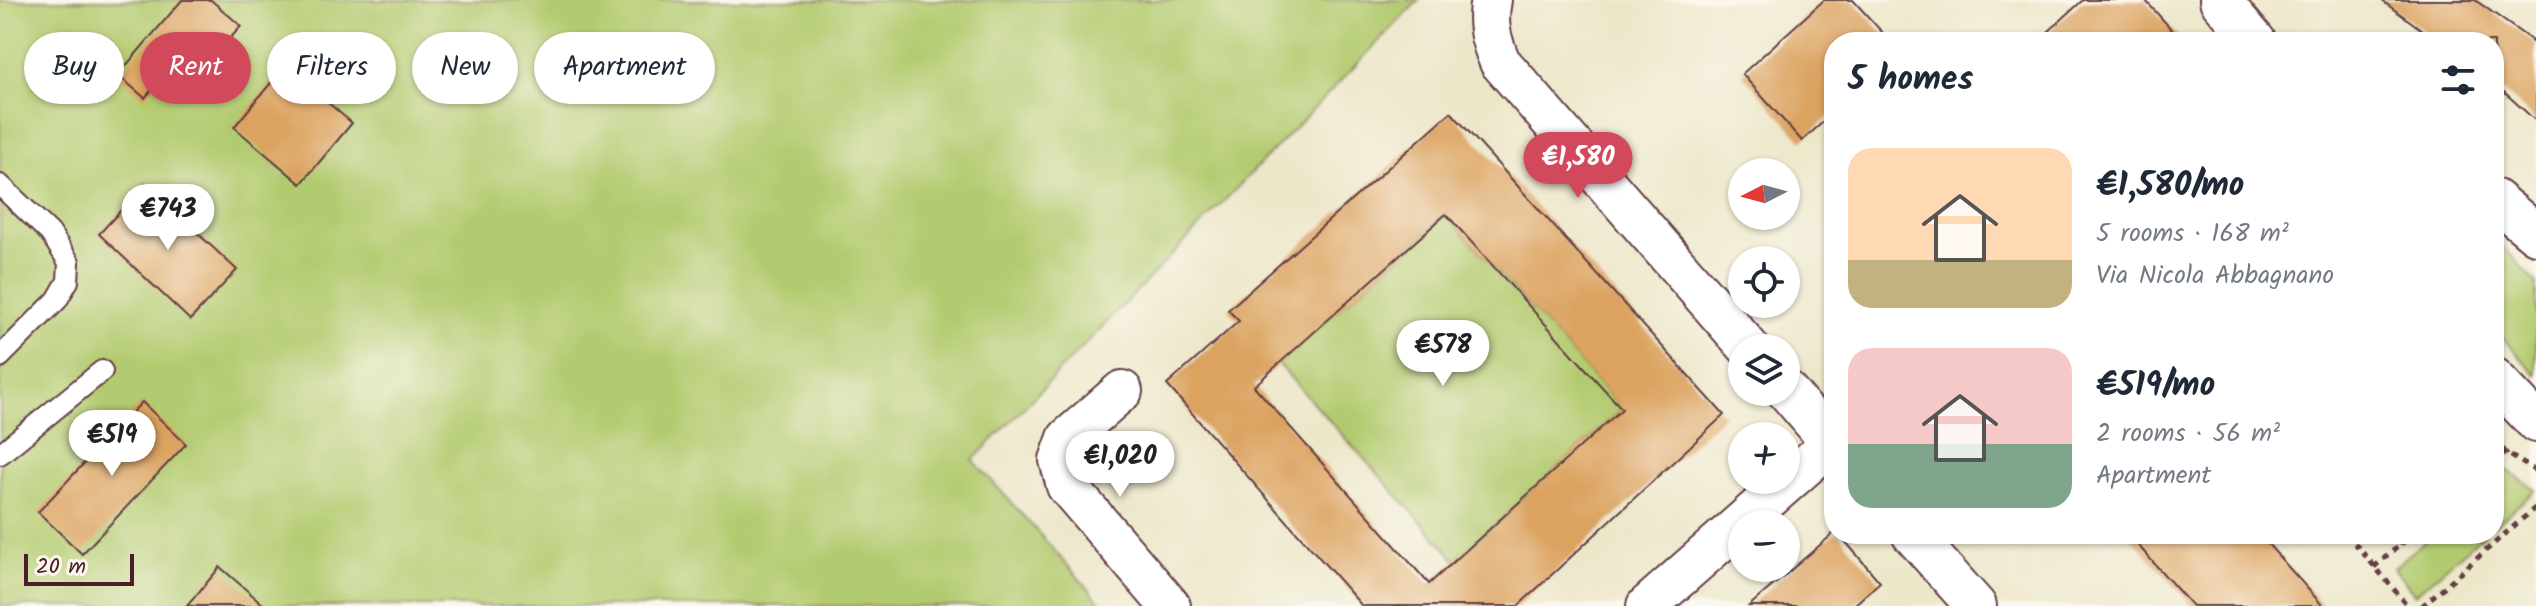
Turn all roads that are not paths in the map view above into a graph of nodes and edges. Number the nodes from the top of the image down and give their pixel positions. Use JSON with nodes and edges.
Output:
{"nodes":[{"id":1,"x":2220,"y":0,"type":"edge"},
{"id":2,"x":1490,"y":7,"type":"edge"},
{"id":3,"x":2247,"y":32,"type":"edge"},
{"id":4,"x":0,"y":185,"type":"edge"},
{"id":5,"x":2504,"y":207,"type":"edge"},
{"id":6,"x":2536,"y":234,"type":"edge"},
{"id":7,"x":1737,"y":334,"type":"edge"},
{"id":8,"x":0,"y":357,"type":"edge"},
{"id":9,"x":102,"y":371,"type":"dead end"},
{"id":10,"x":2504,"y":388,"type":"edge"},
{"id":11,"x":1122,"y":391,"type":"dead end"},
{"id":12,"x":1800,"y":406,"type":"edge"},
{"id":13,"x":2536,"y":422,"type":"edge"},
{"id":14,"x":1824,"y":433,"type":"edge"},
{"id":15,"x":1824,"y":451,"type":"edge"},
{"id":16,"x":0,"y":454,"type":"edge"},
{"id":17,"x":1921,"y":544,"type":"edge"},
{"id":18,"x":1170,"y":606,"type":"edge"},
{"id":19,"x":1647,"y":606,"type":"edge"},
{"id":20,"x":1976,"y":606,"type":"edge"}],
"edges":[{"from":1,"to":3,"type":"street"},
{"from":2,"to":7,"type":"street"},
{"from":4,"to":8,"type":"lane"},
{"from":5,"to":6,"type":"street"},
{"from":9,"to":16,"type":"lane"},
{"from":10,"to":13,"type":"street"},
{"from":11,"to":18,"type":"street"},
{"from":12,"to":14,"type":"street"},
{"from":15,"to":19,"type":"street"},
{"from":17,"to":20,"type":"street"}]}
